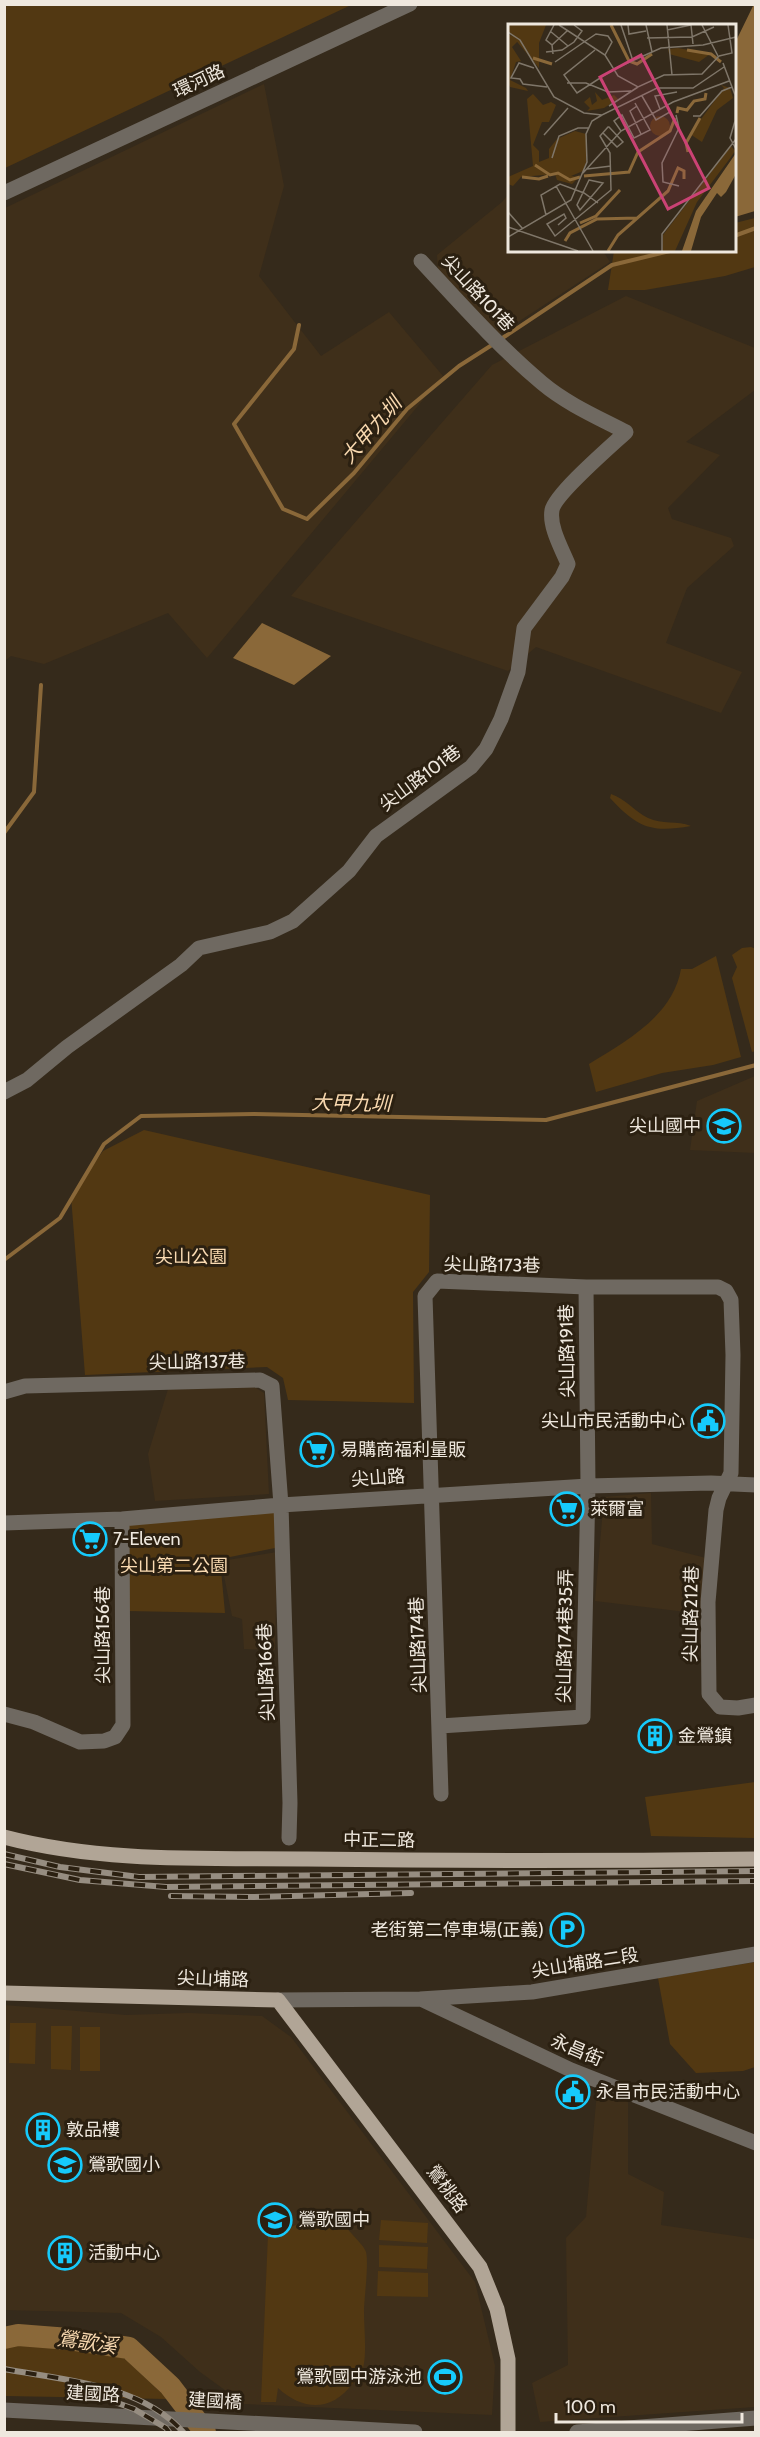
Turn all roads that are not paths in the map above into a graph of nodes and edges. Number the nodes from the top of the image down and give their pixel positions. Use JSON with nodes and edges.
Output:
{"nodes":[{"id":1,"x":410,"y":4,"type":"edge"},
{"id":2,"x":4,"y":193,"type":"edge"},
{"id":3,"x":421,"y":261,"type":"dead end"},
{"id":4,"x":4,"y":1092,"type":"edge"},
{"id":5,"x":586,"y":1287,"type":"junction"},
{"id":6,"x":4,"y":1392,"type":"edge"},
{"id":7,"x":725,"y":1484,"type":"junction"},
{"id":8,"x":756,"y":1485,"type":"edge"},
{"id":9,"x":588,"y":1486,"type":"junction"},
{"id":10,"x":432,"y":1494,"type":"junction"},
{"id":11,"x":281,"y":1505,"type":"junction"},
{"id":12,"x":122,"y":1519,"type":"junction"},
{"id":13,"x":4,"y":1523,"type":"edge"},
{"id":14,"x":756,"y":1704,"type":"edge"},
{"id":15,"x":4,"y":1714,"type":"edge"},
{"id":16,"x":440,"y":1726,"type":"junction"},
{"id":17,"x":441,"y":1794,"type":"dead end"},
{"id":18,"x":4,"y":1837,"type":"edge"},
{"id":19,"x":289,"y":1838,"type":"dead end"},
{"id":20,"x":756,"y":1859,"type":"edge"},
{"id":21,"x":756,"y":1954,"type":"edge"},
{"id":22,"x":4,"y":1993,"type":"edge"},
{"id":23,"x":420,"y":1999,"type":"junction"},
{"id":24,"x":278,"y":2000,"type":"junction"},
{"id":25,"x":756,"y":2143,"type":"edge"},
{"id":26,"x":4,"y":2410,"type":"edge"},
{"id":27,"x":756,"y":2418,"type":"edge"},
{"id":28,"x":174,"y":2424,"type":"edge"},
{"id":29,"x":415,"y":2433,"type":"edge"},
{"id":30,"x":508,"y":2433,"type":"edge"},
{"id":31,"x":577,"y":2433,"type":"edge"}],
"edges":[{"from":1,"to":2,"type":"street","name":"環河路"},
{"from":3,"to":4,"type":"street","name":"尖山路101巷"},
{"from":5,"to":7,"type":"street","name":"尖山路173巷"},
{"from":5,"to":9,"type":"street","name":"尖山路191巷"},
{"from":5,"to":10,"type":"street","name":"尖山路173巷"},
{"from":6,"to":11,"type":"street","name":"尖山路137巷"},
{"from":7,"to":8,"type":"street","name":"尖山路"},
{"from":7,"to":9,"type":"street","name":"尖山路"},
{"from":7,"to":14,"type":"street","name":"尖山路212巷"},
{"from":9,"to":10,"type":"street","name":"尖山路"},
{"from":9,"to":16,"type":"street","name":"尖山路174巷35弄"},
{"from":10,"to":11,"type":"street","name":"尖山路"},
{"from":10,"to":16,"type":"street","name":"尖山路174巷"},
{"from":11,"to":12,"type":"street","name":"尖山路"},
{"from":11,"to":19,"type":"street","name":"尖山路166巷"},
{"from":12,"to":13,"type":"street","name":"尖山路"},
{"from":12,"to":15,"type":"street","name":"尖山路156巷"},
{"from":16,"to":17,"type":"street","name":"尖山路174巷"},
{"from":18,"to":20,"type":"main road","name":"中正二路"},
{"from":21,"to":23,"type":"street","name":"尖山埔路二段"},
{"from":22,"to":24,"type":"main road","name":"尖山埔路"},
{"from":23,"to":24,"type":"street","name":"尖山埔路"},
{"from":23,"to":25,"type":"street","name":"永昌街"},
{"from":24,"to":30,"type":"main road","name":"鶯桃路"},
{"from":26,"to":28,"type":"street","name":"建國路"},
{"from":27,"to":31,"type":"street"},
{"from":28,"to":29,"type":"street","name":"建國橋"}]}
